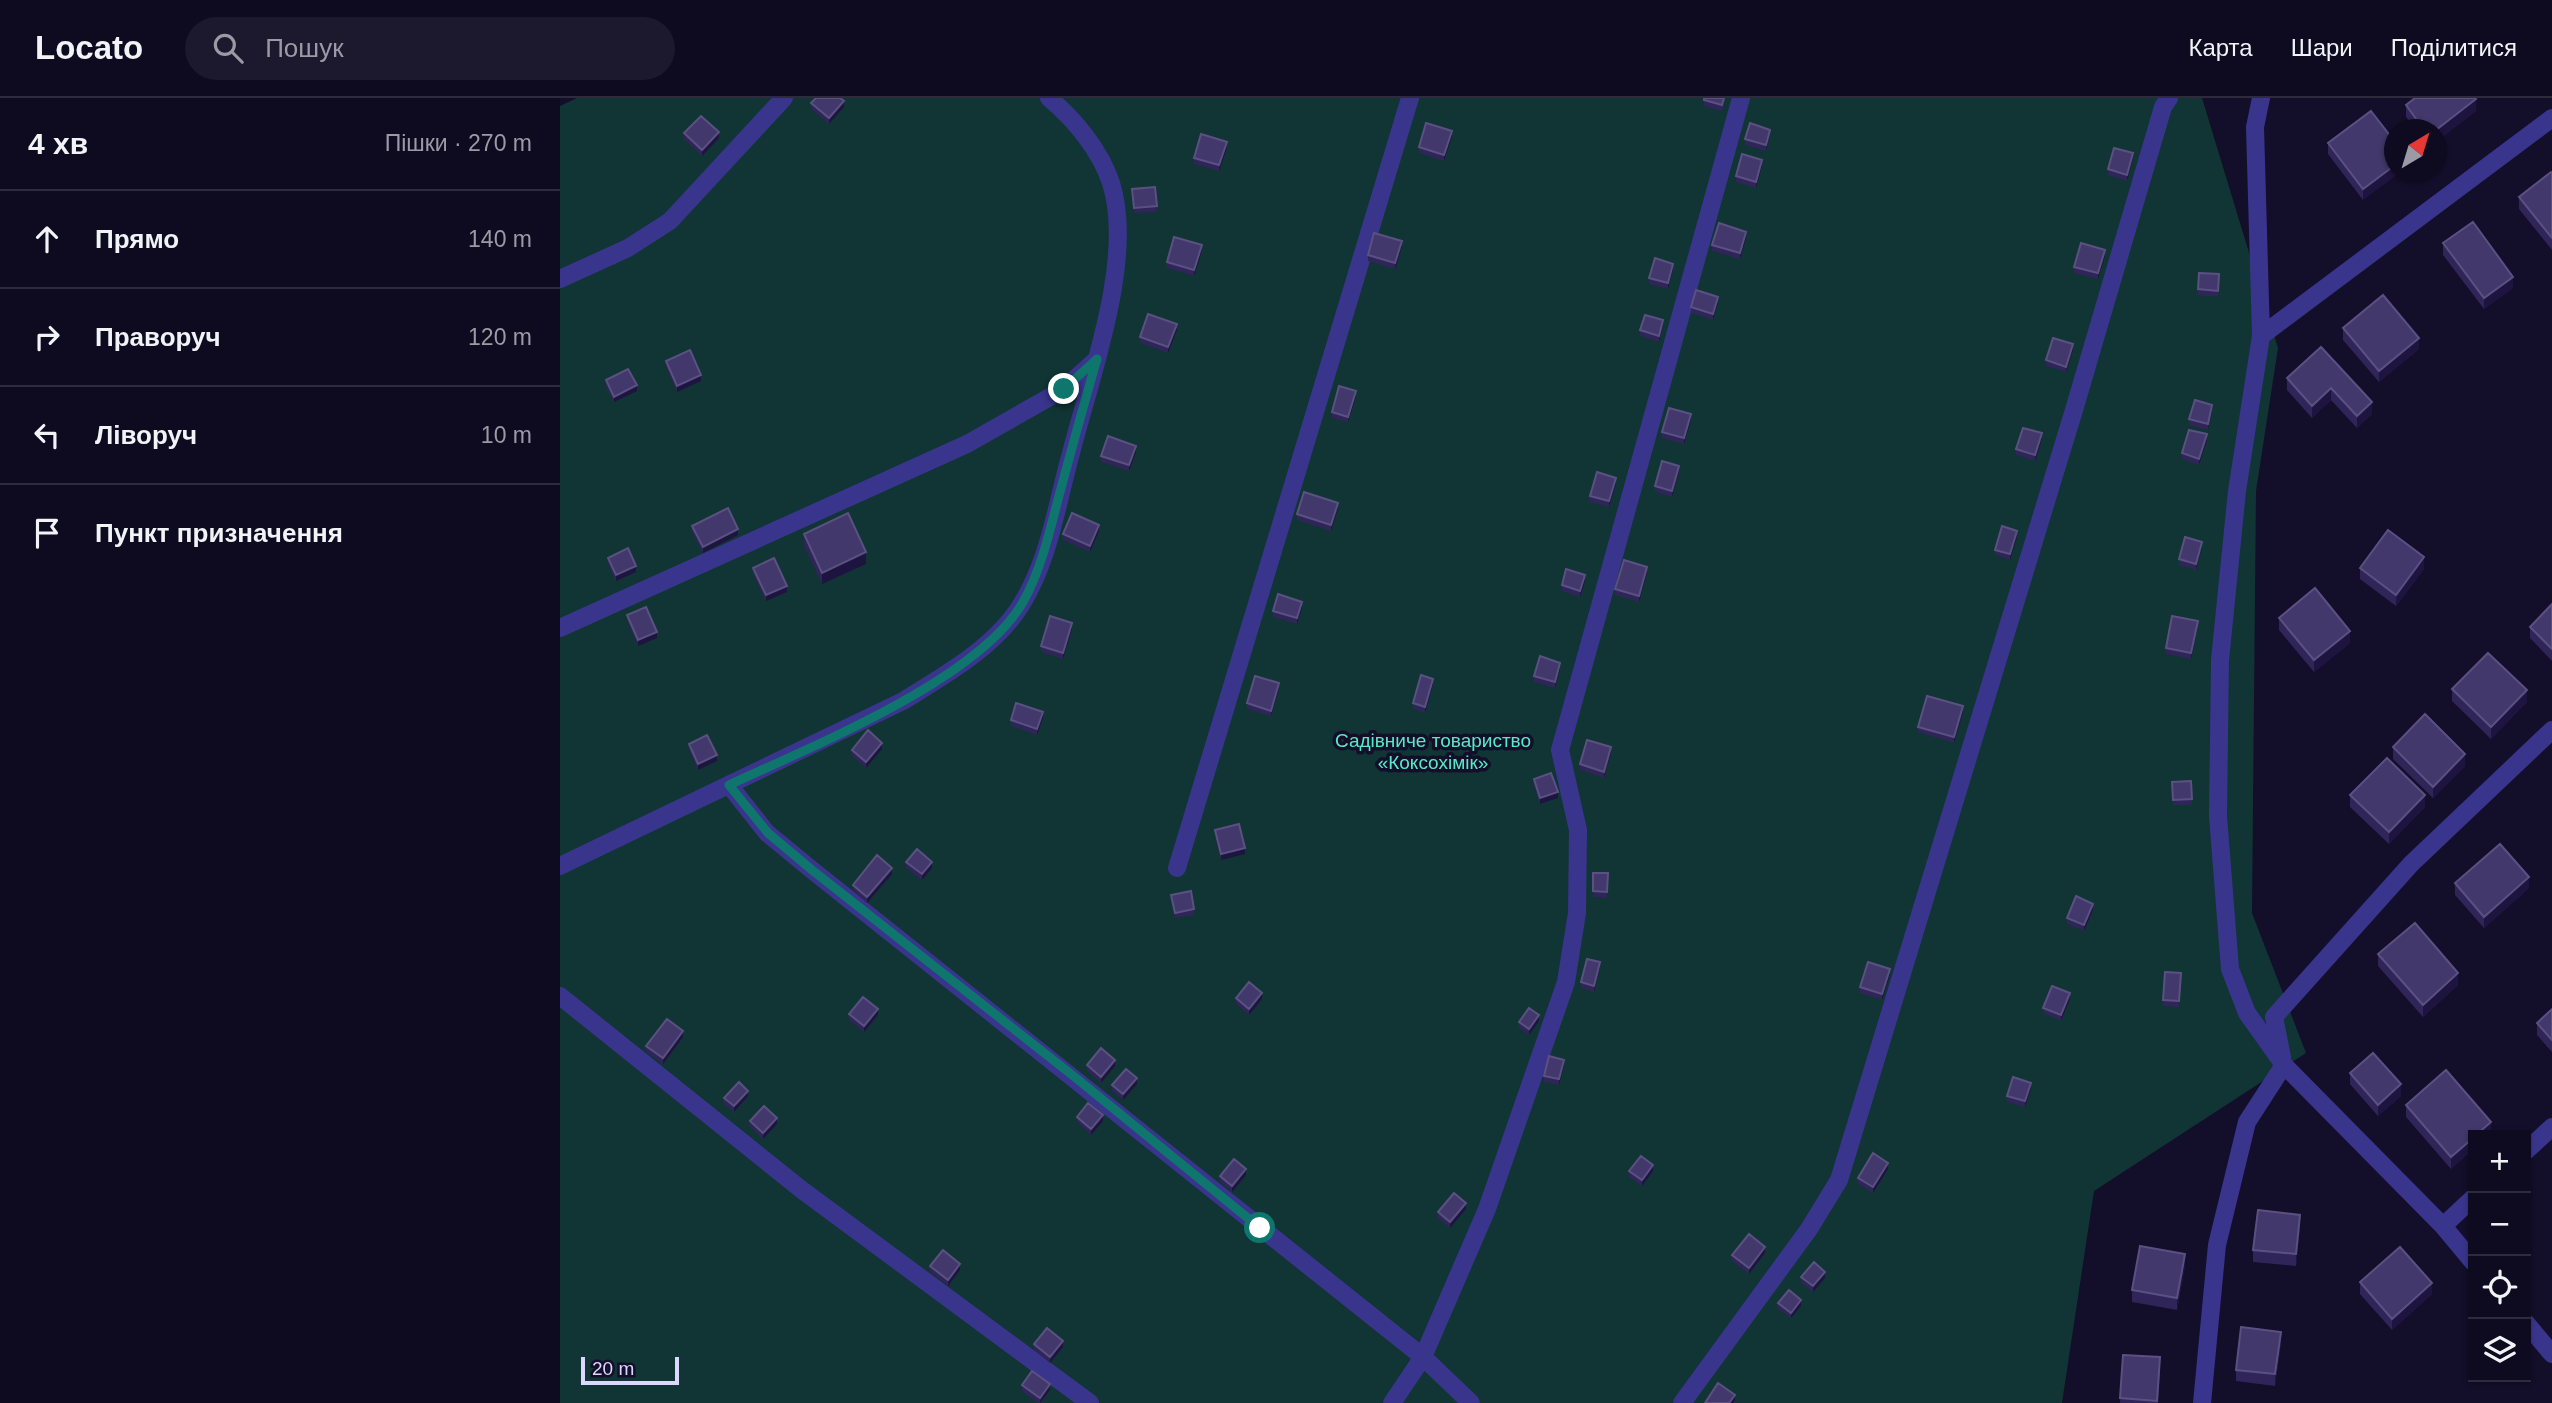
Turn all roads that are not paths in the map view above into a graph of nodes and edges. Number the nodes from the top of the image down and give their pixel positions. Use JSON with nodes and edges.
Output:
{"nodes":[{"id":1,"x":784,"y":98,"type":"edge"},
{"id":2,"x":1049,"y":98,"type":"edge"},
{"id":3,"x":1410,"y":98,"type":"edge"},
{"id":4,"x":1741,"y":98,"type":"edge"},
{"id":5,"x":2169,"y":98,"type":"edge"},
{"id":6,"x":2261,"y":98,"type":"edge"},
{"id":7,"x":2552,"y":118,"type":"edge"},
{"id":8,"x":560,"y":279,"type":"edge"},
{"id":9,"x":2261,"y":336,"type":"junction"},
{"id":10,"x":1097,"y":359,"type":"junction"},
{"id":11,"x":560,"y":628,"type":"edge"},
{"id":12,"x":2552,"y":730,"type":"edge"},
{"id":13,"x":729,"y":785,"type":"junction"},
{"id":14,"x":560,"y":866,"type":"edge"},
{"id":15,"x":1177,"y":868,"type":"dead end"},
{"id":16,"x":560,"y":996,"type":"edge"},
{"id":17,"x":2284,"y":1065,"type":"junction"},
{"id":18,"x":2552,"y":1128,"type":"edge"},
{"id":19,"x":2531,"y":1147,"type":"edge"},
{"id":20,"x":2468,"y":1203,"type":"edge"},
{"id":21,"x":2443,"y":1226,"type":"junction"},
{"id":22,"x":2468,"y":1256,"type":"edge"},
{"id":23,"x":2531,"y":1329,"type":"edge"},
{"id":24,"x":2552,"y":1354,"type":"edge"},
{"id":25,"x":1423,"y":1357,"type":"junction"},
{"id":26,"x":1090,"y":1403,"type":"edge"},
{"id":27,"x":1392,"y":1403,"type":"edge"},
{"id":28,"x":1471,"y":1403,"type":"edge"},
{"id":29,"x":1682,"y":1403,"type":"edge"},
{"id":30,"x":2202,"y":1403,"type":"edge"}],
"edges":[{"from":1,"to":8,"type":"street"},
{"from":2,"to":10,"type":"street"},
{"from":3,"to":15,"type":"street"},
{"from":4,"to":25,"type":"street"},
{"from":5,"to":29,"type":"street"},
{"from":6,"to":9,"type":"street"},
{"from":7,"to":9,"type":"street"},
{"from":9,"to":17,"type":"street"},
{"from":10,"to":11,"type":"street"},
{"from":10,"to":13,"type":"street"},
{"from":12,"to":17,"type":"street"},
{"from":13,"to":14,"type":"street"},
{"from":13,"to":25,"type":"street"},
{"from":16,"to":26,"type":"street"},
{"from":17,"to":21,"type":"street"},
{"from":17,"to":30,"type":"street"},
{"from":18,"to":19,"type":"street"},
{"from":20,"to":21,"type":"street"},
{"from":21,"to":22,"type":"street"},
{"from":23,"to":24,"type":"street"},
{"from":25,"to":27,"type":"street"},
{"from":25,"to":28,"type":"street"}]}
